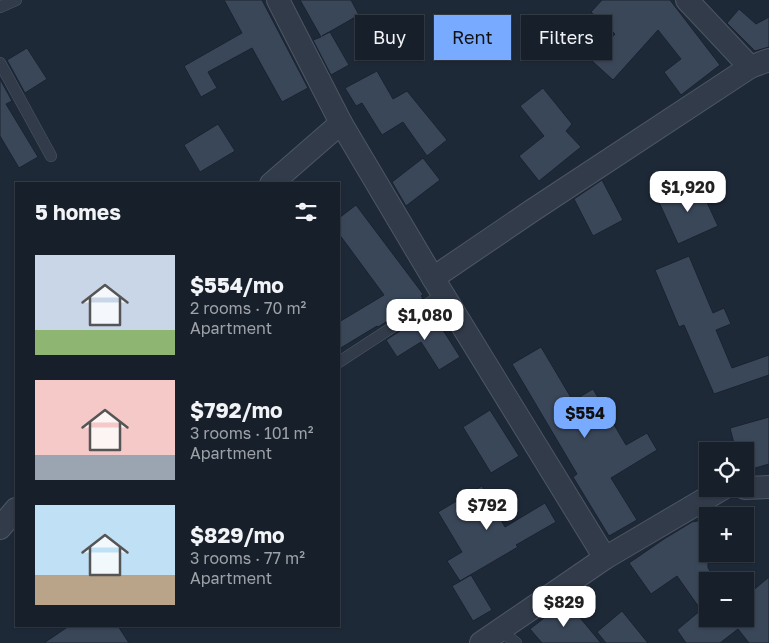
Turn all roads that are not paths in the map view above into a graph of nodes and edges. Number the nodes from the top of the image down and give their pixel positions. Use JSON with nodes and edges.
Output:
{"nodes":[{"id":1,"x":16,"y":0,"type":"edge"},
{"id":2,"x":278,"y":0,"type":"edge"},
{"id":3,"x":687,"y":0,"type":"edge"},
{"id":4,"x":0,"y":7,"type":"edge"},
{"id":5,"x":0,"y":62,"type":"edge"},
{"id":6,"x":759,"y":64,"type":"edge"},
{"id":7,"x":341,"y":123,"type":"junction"},
{"id":8,"x":51,"y":156,"type":"dead end"},
{"id":9,"x":273,"y":182,"type":"edge"},
{"id":10,"x":438,"y":286,"type":"junction"},
{"id":11,"x":340,"y":361,"type":"edge"},
{"id":12,"x":769,"y":487,"type":"edge"},
{"id":13,"x":754,"y":488,"type":"edge"},
{"id":14,"x":708,"y":497,"type":"edge"},
{"id":15,"x":15,"y":510,"type":"edge"},
{"id":16,"x":0,"y":528,"type":"edge"},
{"id":17,"x":605,"y":558,"type":"junction"},
{"id":18,"x":508,"y":636,"type":"edge"},
{"id":19,"x":480,"y":643,"type":"edge"}],
"edges":[{"from":1,"to":4,"type":"lane"},
{"from":2,"to":7,"type":"street"},
{"from":3,"to":6,"type":"street"},
{"from":5,"to":8,"type":"lane"},
{"from":6,"to":10,"type":"street"},
{"from":7,"to":9,"type":"street"},
{"from":7,"to":10,"type":"street"},
{"from":10,"to":11,"type":"lane"},
{"from":10,"to":17,"type":"street"},
{"from":12,"to":13,"type":"street"},
{"from":14,"to":17,"type":"street"},
{"from":15,"to":16,"type":"street"},
{"from":17,"to":18,"type":"street"},
{"from":18,"to":19,"type":"street"}]}
